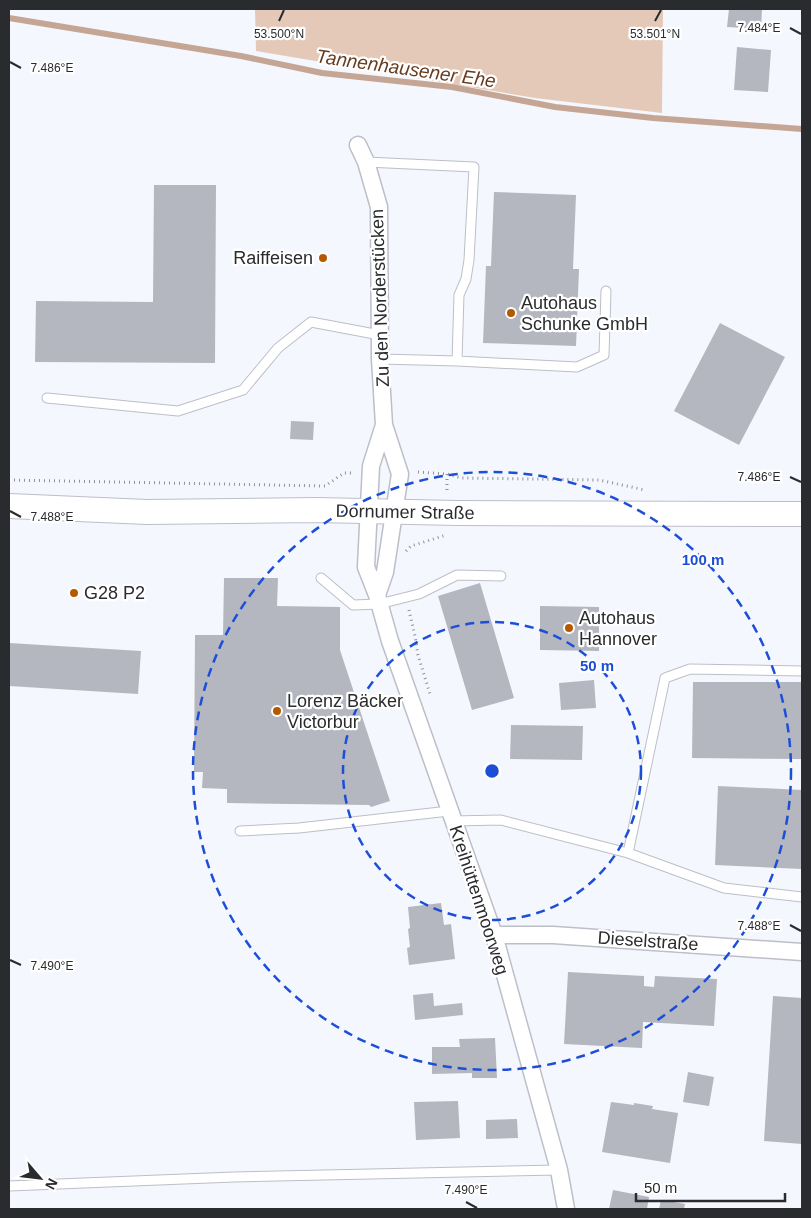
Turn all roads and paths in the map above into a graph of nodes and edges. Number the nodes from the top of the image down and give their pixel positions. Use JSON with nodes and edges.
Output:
{"nodes":[{"id":1,"x":358,"y":145,"type":"dead end"},
{"id":2,"x":366,"y":162,"type":"junction"},
{"id":3,"x":606,"y":291,"type":"dead end"},
{"id":4,"x":380,"y":335,"type":"junction"},
{"id":5,"x":380,"y":359,"type":"junction"},
{"id":6,"x":457,"y":362,"type":"junction"},
{"id":7,"x":47,"y":398,"type":"dead end"},
{"id":8,"x":384,"y":425,"type":"junction"},
{"id":9,"x":371,"y":474,"type":"junction"},
{"id":10,"x":400,"y":474,"type":"junction"},
{"id":11,"x":447,"y":474,"type":"junction"},
{"id":12,"x":9,"y":480,"type":"edge"},
{"id":13,"x":653,"y":492,"type":"dead end"},
{"id":14,"x":9,"y":506,"type":"edge"},
{"id":15,"x":370,"y":511,"type":"junction"},
{"id":16,"x":393,"y":512,"type":"junction"},
{"id":17,"x":447,"y":513,"type":"junction"},
{"id":18,"x":802,"y":514,"type":"edge"},
{"id":19,"x":404,"y":553,"type":"dead end"},
{"id":20,"x":501,"y":576,"type":"dead end"},
{"id":21,"x":321,"y":578,"type":"dead end"},
{"id":22,"x":406,"y":597,"type":"junction"},
{"id":23,"x":378,"y":600,"type":"junction"},
{"id":24,"x":802,"y":671,"type":"edge"},
{"id":25,"x":432,"y":701,"type":"dead end"},
{"id":26,"x":451,"y":816,"type":"junction"},
{"id":27,"x":240,"y":831,"type":"dead end"},
{"id":28,"x":628,"y":853,"type":"junction"},
{"id":29,"x":802,"y":896,"type":"edge"},
{"id":30,"x":494,"y":936,"type":"junction"},
{"id":31,"x":802,"y":952,"type":"edge"},
{"id":32,"x":559,"y":1170,"type":"junction"},
{"id":33,"x":9,"y":1186,"type":"edge"},
{"id":34,"x":566,"y":1209,"type":"edge"}],
"edges":[{"from":1,"to":2,"type":"street","name":"Zu den Norderstücken"},
{"from":2,"to":4,"type":"street","name":"Zu den Norderstücken"},
{"from":2,"to":6,"type":"lane"},
{"from":3,"to":6,"type":"lane"},
{"from":4,"to":5,"type":"street","name":"Zu den Norderstücken"},
{"from":4,"to":7,"type":"lane"},
{"from":5,"to":6,"type":"lane"},
{"from":5,"to":8,"type":"street","name":"Zu den Norderstücken"},
{"from":8,"to":9,"type":"street","name":"Zu den Norderstücken"},
{"from":8,"to":10,"type":"street","name":"Zu den Norderstücken"},
{"from":9,"to":12,"type":"path"},
{"from":9,"to":15,"type":"street","name":"Zu den Norderstücken"},
{"from":10,"to":11,"type":"path"},
{"from":10,"to":16,"type":"street","name":"Zu den Norderstücken"},
{"from":11,"to":13,"type":"path"},
{"from":11,"to":17,"type":"path"},
{"from":14,"to":15,"type":"main road","name":"Dornumer Straße"},
{"from":15,"to":16,"type":"main road","name":"Dornumer Straße"},
{"from":15,"to":23,"type":"street","name":"Kreihüttenmoorweg"},
{"from":16,"to":17,"type":"main road","name":"Dornumer Straße"},
{"from":16,"to":23,"type":"street"},
{"from":17,"to":18,"type":"main road","name":"Dornumer Straße"},
{"from":17,"to":19,"type":"path"},
{"from":20,"to":22,"type":"lane"},
{"from":21,"to":23,"type":"lane"},
{"from":22,"to":23,"type":"lane"},
{"from":22,"to":25,"type":"path"},
{"from":23,"to":26,"type":"street","name":"Kreihüttenmoorweg"},
{"from":24,"to":28,"type":"lane"},
{"from":26,"to":27,"type":"lane"},
{"from":26,"to":28,"type":"lane"},
{"from":26,"to":30,"type":"street","name":"Kreihüttenmoorweg"},
{"from":28,"to":29,"type":"lane"},
{"from":30,"to":31,"type":"street","name":"Dieselstraße"},
{"from":30,"to":32,"type":"street","name":"Kreihüttenmoorweg"},
{"from":32,"to":33,"type":"lane"},
{"from":32,"to":34,"type":"street","name":"Kreihüttenmoorweg"}]}
